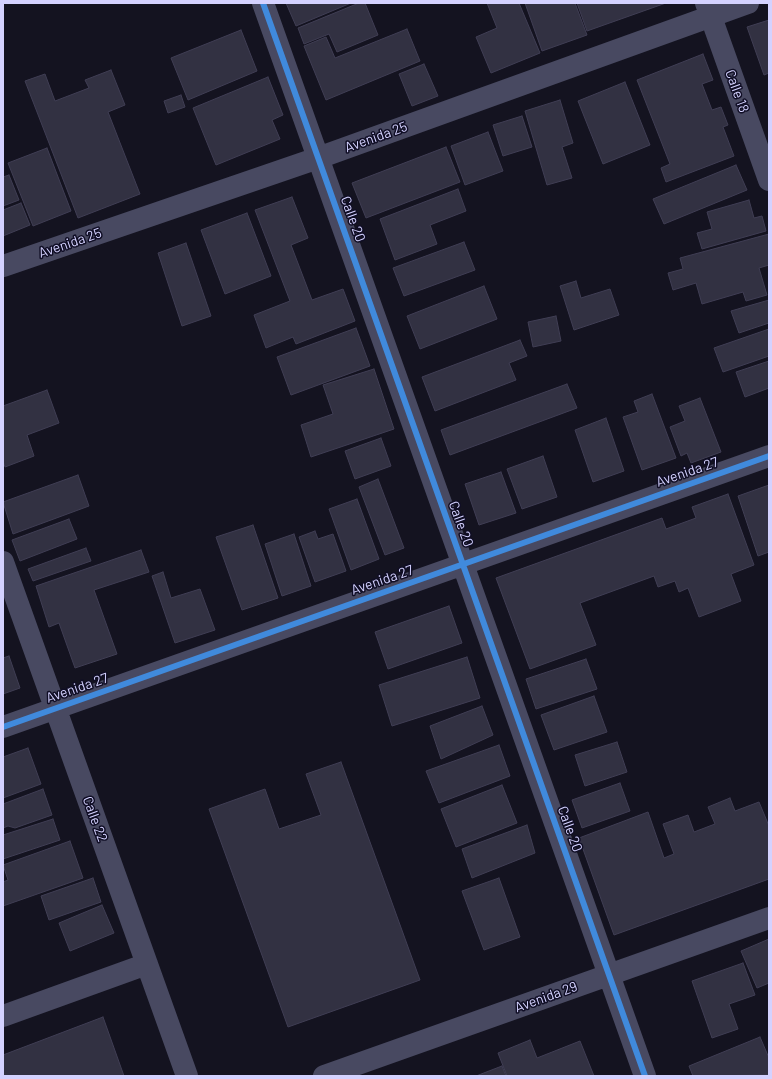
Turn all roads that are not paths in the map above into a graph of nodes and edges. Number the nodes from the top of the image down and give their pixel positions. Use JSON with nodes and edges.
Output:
{"nodes":[{"id":1,"x":263,"y":3,"type":"edge"},
{"id":2,"x":748,"y":3,"type":"edge"},
{"id":3,"x":708,"y":10,"type":"edge"},
{"id":4,"x":318,"y":158,"type":"junction"},
{"id":5,"x":769,"y":180,"type":"edge"},
{"id":6,"x":3,"y":266,"type":"edge"},
{"id":7,"x":769,"y":456,"type":"edge"},
{"id":8,"x":3,"y":562,"type":"edge"},
{"id":9,"x":463,"y":564,"type":"junction"},
{"id":10,"x":56,"y":709,"type":"junction"},
{"id":11,"x":3,"y":727,"type":"edge"},
{"id":12,"x":769,"y":918,"type":"edge"},
{"id":13,"x":147,"y":964,"type":"junction"},
{"id":14,"x":609,"y":975,"type":"junction"},
{"id":15,"x":3,"y":1016,"type":"edge"},
{"id":16,"x":188,"y":1076,"type":"edge"},
{"id":17,"x":324,"y":1076,"type":"edge"},
{"id":18,"x":645,"y":1076,"type":"edge"}],
"edges":[{"from":1,"to":4,"type":"street","name":"Calle 20"},
{"from":2,"to":3,"type":"street","name":"Avenida 25"},
{"from":3,"to":4,"type":"street","name":"Avenida 25"},
{"from":3,"to":5,"type":"street","name":"Calle 18"},
{"from":4,"to":6,"type":"street","name":"Avenida 25"},
{"from":4,"to":9,"type":"street","name":"Calle 20"},
{"from":7,"to":9,"type":"street","name":"Avenida 27"},
{"from":8,"to":10,"type":"street","name":"Calle 22"},
{"from":9,"to":10,"type":"street","name":"Avenida 27"},
{"from":9,"to":14,"type":"street","name":"Calle 20"},
{"from":10,"to":11,"type":"street","name":"Avenida 27"},
{"from":10,"to":13,"type":"street","name":"Calle 22"},
{"from":12,"to":14,"type":"street","name":"Avenida 29"},
{"from":13,"to":15,"type":"street"},
{"from":13,"to":16,"type":"street","name":"Calle 22"},
{"from":14,"to":17,"type":"street","name":"Avenida 29"},
{"from":14,"to":18,"type":"street","name":"Calle 20"}]}
